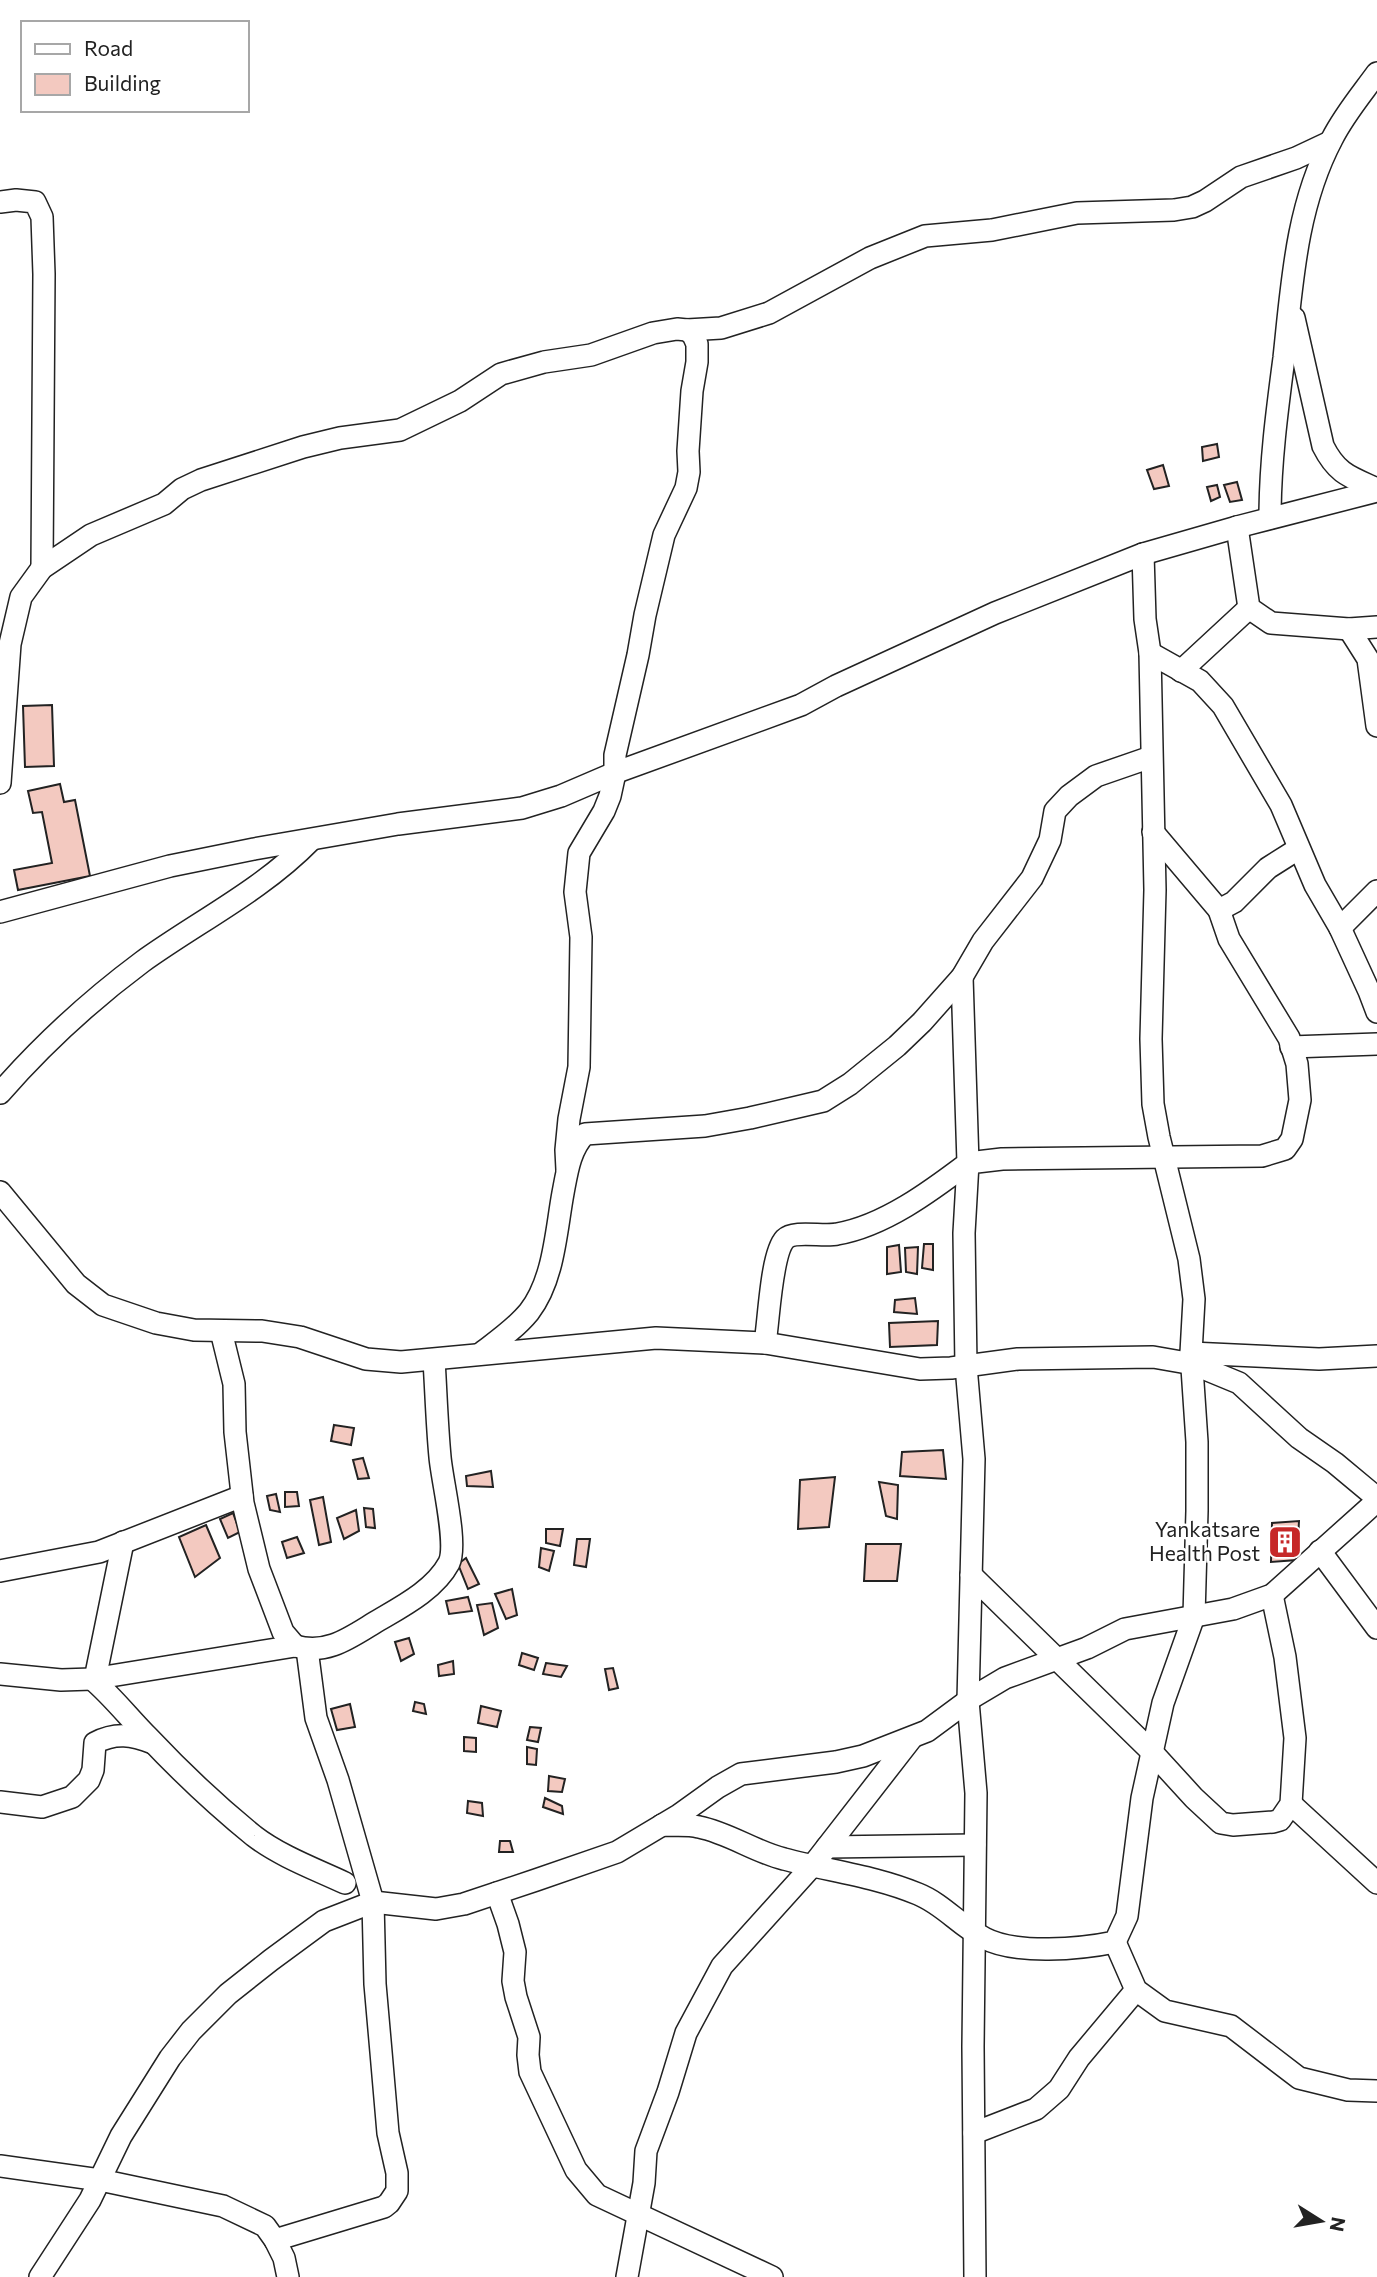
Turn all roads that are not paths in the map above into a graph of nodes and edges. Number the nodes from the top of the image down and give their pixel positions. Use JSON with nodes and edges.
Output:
{"nodes":[{"id":1,"x":1377,"y":73,"type":"edge"},
{"id":2,"x":1330,"y":142,"type":"junction"},
{"id":3,"x":1296,"y":158,"type":"junction"},
{"id":4,"x":1313,"y":184,"type":"junction"},
{"id":5,"x":0,"y":202,"type":"edge"},
{"id":6,"x":1290,"y":302,"type":"junction"},
{"id":7,"x":687,"y":330,"type":"junction"},
{"id":8,"x":1377,"y":490,"type":"edge"},
{"id":9,"x":1270,"y":518,"type":"junction"},
{"id":10,"x":1237,"y":527,"type":"junction"},
{"id":11,"x":1143,"y":554,"type":"junction"},
{"id":12,"x":42,"y":568,"type":"junction"},
{"id":13,"x":21,"y":597,"type":"junction"},
{"id":14,"x":0,"y":606,"type":"edge"},
{"id":15,"x":1248,"y":608,"type":"junction"},
{"id":16,"x":1377,"y":627,"type":"edge"},
{"id":17,"x":1349,"y":629,"type":"junction"},
{"id":18,"x":1150,"y":653,"type":"junction"},
{"id":19,"x":1181,"y":671,"type":"junction"},
{"id":20,"x":1377,"y":726,"type":"edge"},
{"id":21,"x":1151,"y":757,"type":"junction"},
{"id":22,"x":615,"y":773,"type":"junction"},
{"id":23,"x":0,"y":783,"type":"edge"},
{"id":24,"x":1153,"y":832,"type":"junction"},
{"id":25,"x":311,"y":840,"type":"junction"},
{"id":26,"x":1298,"y":849,"type":"junction"},
{"id":27,"x":1377,"y":891,"type":"edge"},
{"id":28,"x":1219,"y":910,"type":"junction"},
{"id":29,"x":0,"y":912,"type":"edge"},
{"id":30,"x":1340,"y":929,"type":"junction"},
{"id":31,"x":962,"y":977,"type":"junction"},
{"id":32,"x":1377,"y":1012,"type":"edge"},
{"id":33,"x":1377,"y":1044,"type":"edge"},
{"id":34,"x":1291,"y":1047,"type":"junction"},
{"id":35,"x":0,"y":1093,"type":"edge"},
{"id":36,"x":1165,"y":1156,"type":"junction"},
{"id":37,"x":968,"y":1163,"type":"junction"},
{"id":38,"x":567,"y":1170,"type":"junction"},
{"id":39,"x":0,"y":1192,"type":"edge"},
{"id":40,"x":221,"y":1331,"type":"junction"},
{"id":41,"x":765,"y":1343,"type":"junction"},
{"id":42,"x":480,"y":1354,"type":"junction"},
{"id":43,"x":1377,"y":1356,"type":"edge"},
{"id":44,"x":1192,"y":1359,"type":"junction"},
{"id":45,"x":434,"y":1360,"type":"junction"},
{"id":46,"x":966,"y":1366,"type":"junction"},
{"id":47,"x":242,"y":1496,"type":"junction"},
{"id":48,"x":1377,"y":1500,"type":"edge"},
{"id":49,"x":123,"y":1542,"type":"junction"},
{"id":50,"x":1320,"y":1551,"type":"junction"},
{"id":51,"x":0,"y":1571,"type":"edge"},
{"id":52,"x":971,"y":1575,"type":"junction"},
{"id":53,"x":1272,"y":1595,"type":"junction"},
{"id":54,"x":1194,"y":1616,"type":"junction"},
{"id":55,"x":1377,"y":1628,"type":"edge"},
{"id":56,"x":301,"y":1648,"type":"junction"},
{"id":57,"x":1058,"y":1659,"type":"junction"},
{"id":58,"x":0,"y":1674,"type":"edge"},
{"id":59,"x":94,"y":1679,"type":"junction"},
{"id":60,"x":968,"y":1701,"type":"junction"},
{"id":61,"x":913,"y":1737,"type":"junction"},
{"id":62,"x":153,"y":1743,"type":"junction"},
{"id":63,"x":1152,"y":1752,"type":"junction"},
{"id":64,"x":0,"y":1802,"type":"edge"},
{"id":65,"x":1291,"y":1804,"type":"junction"},
{"id":66,"x":662,"y":1825,"type":"junction"},
{"id":67,"x":975,"y":1844,"type":"junction"},
{"id":68,"x":827,"y":1847,"type":"junction"},
{"id":69,"x":360,"y":1858,"type":"junction"},
{"id":70,"x":813,"y":1865,"type":"junction"},
{"id":71,"x":345,"y":1883,"type":"junction"},
{"id":72,"x":1377,"y":1883,"type":"edge"},
{"id":73,"x":497,"y":1893,"type":"junction"},
{"id":74,"x":373,"y":1902,"type":"junction"},
{"id":75,"x":324,"y":1921,"type":"junction"},
{"id":76,"x":974,"y":1931,"type":"junction"},
{"id":77,"x":1115,"y":1942,"type":"junction"},
{"id":78,"x":1136,"y":1990,"type":"junction"},
{"id":79,"x":1377,"y":2091,"type":"edge"},
{"id":80,"x":974,"y":2133,"type":"junction"},
{"id":81,"x":0,"y":2166,"type":"edge"},
{"id":82,"x":100,"y":2179,"type":"junction"},
{"id":83,"x":638,"y":2214,"type":"junction"},
{"id":84,"x":275,"y":2240,"type":"junction"},
{"id":85,"x":40,"y":2277,"type":"edge"},
{"id":86,"x":288,"y":2277,"type":"edge"},
{"id":87,"x":627,"y":2277,"type":"edge"},
{"id":88,"x":772,"y":2277,"type":"edge"},
{"id":89,"x":975,"y":2277,"type":"edge"}],
"edges":[{"from":1,"to":2,"type":"street"},
{"from":2,"to":3,"type":"street"},
{"from":2,"to":4,"type":"street"},
{"from":3,"to":4,"type":"street"},
{"from":3,"to":7,"type":"street"},
{"from":4,"to":6,"type":"street"},
{"from":5,"to":12,"type":"street"},
{"from":6,"to":8,"type":"street"},
{"from":6,"to":9,"type":"street"},
{"from":7,"to":12,"type":"street"},
{"from":7,"to":22,"type":"street"},
{"from":8,"to":9,"type":"street"},
{"from":9,"to":10,"type":"street"},
{"from":10,"to":11,"type":"street"},
{"from":10,"to":15,"type":"street"},
{"from":11,"to":18,"type":"street"},
{"from":11,"to":22,"type":"street"},
{"from":12,"to":13,"type":"street"},
{"from":13,"to":14,"type":"street"},
{"from":13,"to":23,"type":"street"},
{"from":15,"to":17,"type":"street"},
{"from":15,"to":19,"type":"street"},
{"from":16,"to":17,"type":"street"},
{"from":17,"to":20,"type":"street"},
{"from":18,"to":19,"type":"street"},
{"from":18,"to":21,"type":"street"},
{"from":19,"to":26,"type":"street"},
{"from":21,"to":24,"type":"street"},
{"from":21,"to":31,"type":"street"},
{"from":22,"to":25,"type":"street"},
{"from":22,"to":38,"type":"street"},
{"from":24,"to":28,"type":"street"},
{"from":24,"to":36,"type":"street"},
{"from":25,"to":29,"type":"street"},
{"from":25,"to":35,"type":"street"},
{"from":26,"to":28,"type":"street"},
{"from":26,"to":30,"type":"street"},
{"from":27,"to":30,"type":"street"},
{"from":28,"to":34,"type":"street"},
{"from":30,"to":32,"type":"street"},
{"from":31,"to":37,"type":"street"},
{"from":31,"to":38,"type":"street"},
{"from":33,"to":34,"type":"street"},
{"from":34,"to":36,"type":"street"},
{"from":36,"to":37,"type":"street"},
{"from":36,"to":44,"type":"street"},
{"from":37,"to":41,"type":"street"},
{"from":37,"to":46,"type":"street"},
{"from":38,"to":42,"type":"street"},
{"from":39,"to":40,"type":"street"},
{"from":40,"to":45,"type":"street"},
{"from":40,"to":47,"type":"street"},
{"from":41,"to":42,"type":"street"},
{"from":41,"to":46,"type":"street"},
{"from":42,"to":45,"type":"street"},
{"from":43,"to":44,"type":"street"},
{"from":44,"to":46,"type":"street"},
{"from":44,"to":48,"type":"street"},
{"from":44,"to":54,"type":"street"},
{"from":45,"to":56,"type":"street"},
{"from":46,"to":52,"type":"street"},
{"from":47,"to":49,"type":"street"},
{"from":47,"to":56,"type":"street"},
{"from":48,"to":50,"type":"street"},
{"from":49,"to":51,"type":"street"},
{"from":49,"to":59,"type":"street"},
{"from":50,"to":53,"type":"street"},
{"from":50,"to":55,"type":"street"},
{"from":52,"to":57,"type":"street"},
{"from":52,"to":60,"type":"street"},
{"from":53,"to":54,"type":"street"},
{"from":53,"to":65,"type":"street"},
{"from":54,"to":57,"type":"street"},
{"from":54,"to":63,"type":"street"},
{"from":56,"to":59,"type":"street"},
{"from":56,"to":69,"type":"street"},
{"from":57,"to":60,"type":"street"},
{"from":57,"to":63,"type":"street"},
{"from":58,"to":59,"type":"street"},
{"from":59,"to":62,"type":"street"},
{"from":60,"to":61,"type":"street"},
{"from":60,"to":67,"type":"street"},
{"from":61,"to":66,"type":"street"},
{"from":61,"to":68,"type":"street"},
{"from":62,"to":64,"type":"street"},
{"from":62,"to":71,"type":"street"},
{"from":63,"to":65,"type":"street"},
{"from":63,"to":77,"type":"street"},
{"from":65,"to":72,"type":"street"},
{"from":66,"to":70,"type":"street"},
{"from":66,"to":73,"type":"street"},
{"from":67,"to":68,"type":"street"},
{"from":67,"to":76,"type":"street"},
{"from":68,"to":70,"type":"street"},
{"from":69,"to":71,"type":"street"},
{"from":69,"to":74,"type":"street"},
{"from":70,"to":76,"type":"street"},
{"from":70,"to":83,"type":"street"},
{"from":71,"to":75,"type":"street"},
{"from":73,"to":74,"type":"street"},
{"from":73,"to":83,"type":"street"},
{"from":74,"to":75,"type":"street"},
{"from":74,"to":84,"type":"street"},
{"from":75,"to":82,"type":"street"},
{"from":76,"to":77,"type":"street"},
{"from":76,"to":80,"type":"street"},
{"from":77,"to":78,"type":"street"},
{"from":78,"to":79,"type":"street"},
{"from":78,"to":80,"type":"street"},
{"from":80,"to":89,"type":"street"},
{"from":81,"to":82,"type":"street"},
{"from":82,"to":84,"type":"street"},
{"from":82,"to":85,"type":"street"},
{"from":83,"to":87,"type":"street"},
{"from":83,"to":88,"type":"street"},
{"from":84,"to":86,"type":"street"}]}
